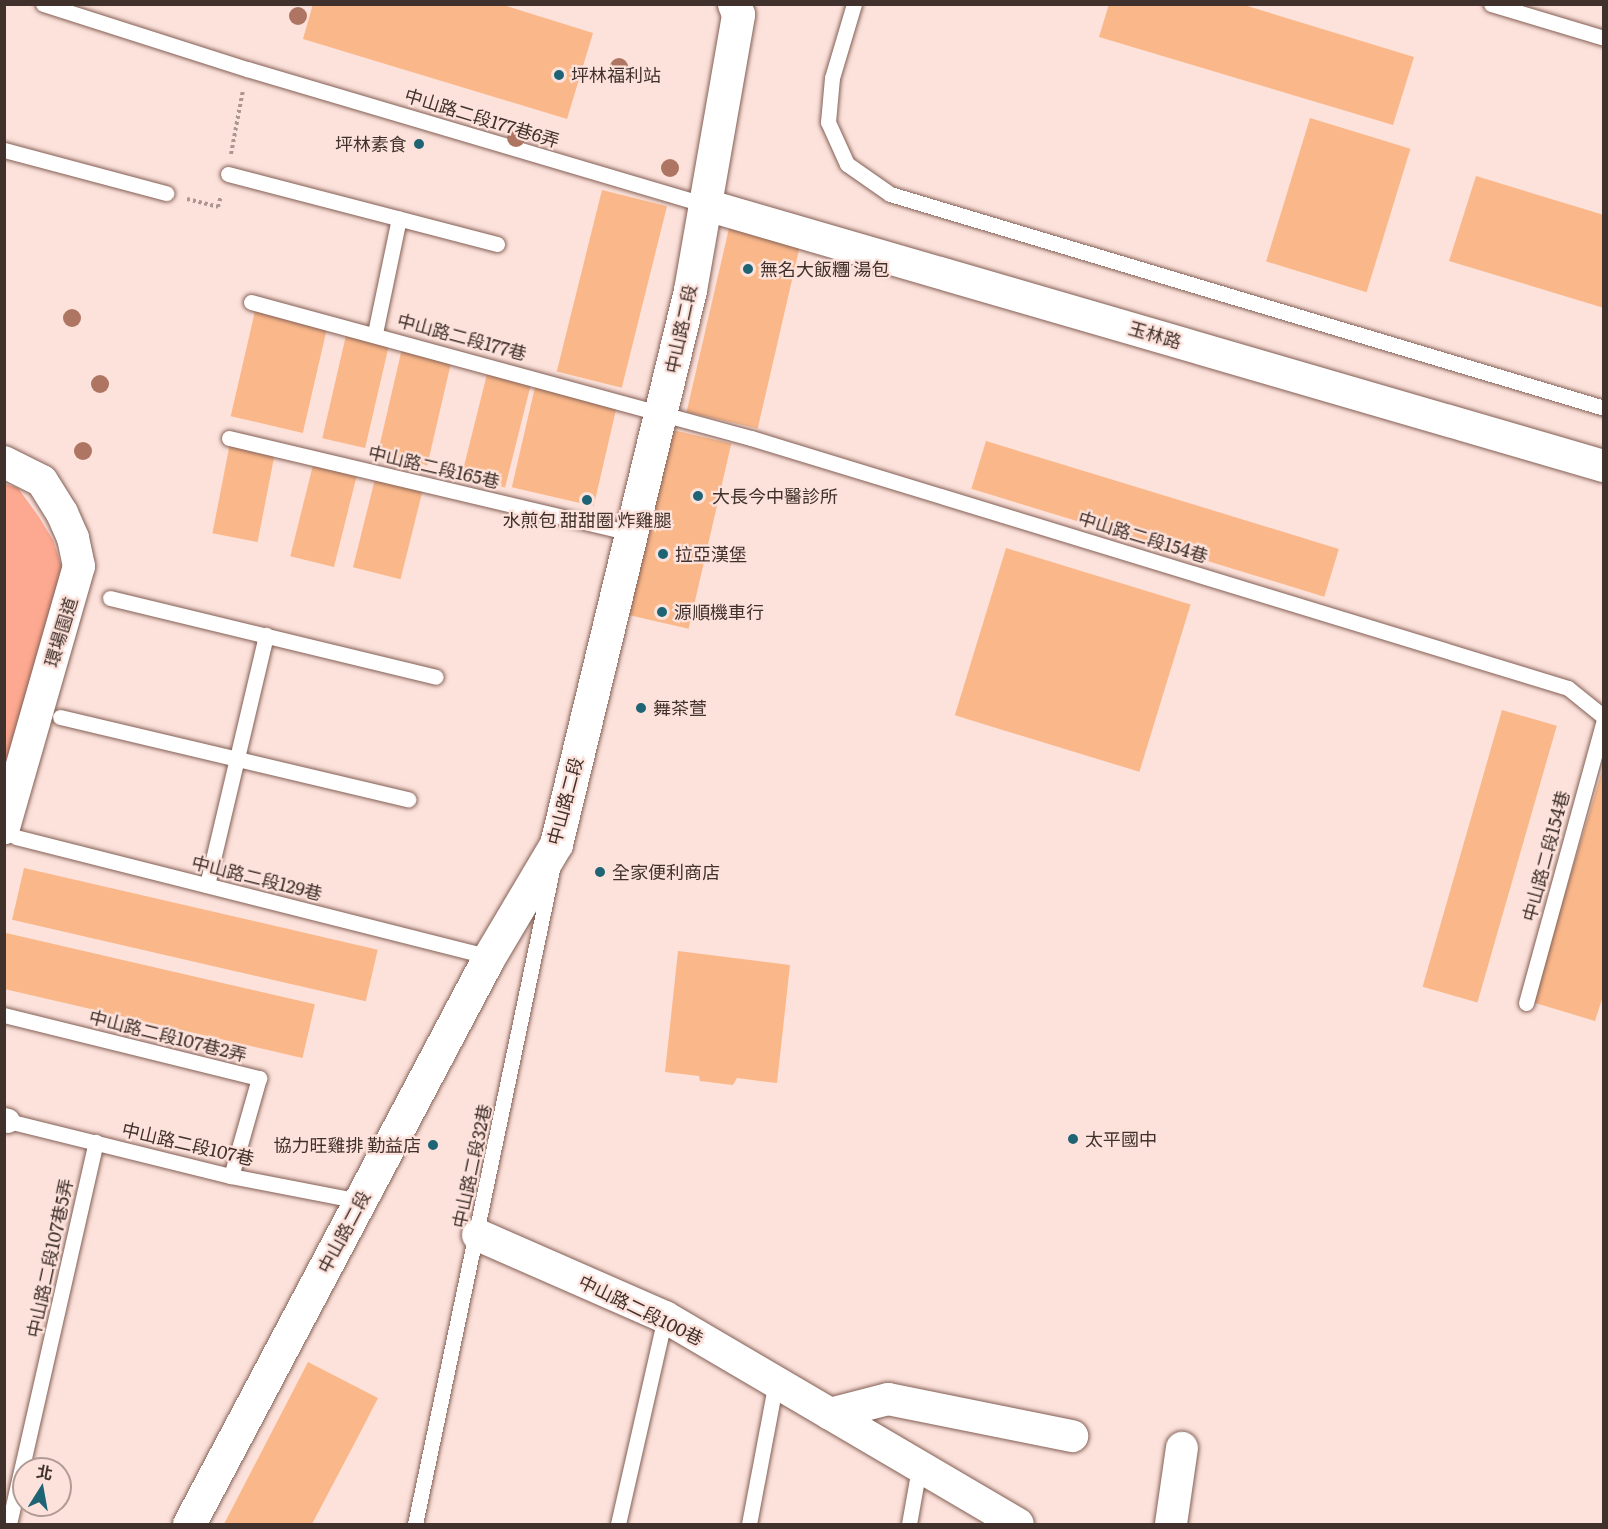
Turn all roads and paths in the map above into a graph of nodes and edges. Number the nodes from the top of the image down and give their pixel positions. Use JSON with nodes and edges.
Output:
{"nodes":[{"id":1,"x":43,"y":4,"type":"edge"},
{"id":2,"x":734,"y":4,"type":"edge"},
{"id":3,"x":854,"y":4,"type":"edge"},
{"id":4,"x":1491,"y":4,"type":"edge"},
{"id":5,"x":1604,"y":38,"type":"edge"},
{"id":6,"x":4,"y":150,"type":"edge"},
{"id":7,"x":228,"y":174,"type":"dead end"},
{"id":8,"x":166,"y":193,"type":"dead end"},
{"id":9,"x":706,"y":205,"type":"junction"},
{"id":10,"x":399,"y":218,"type":"junction"},
{"id":11,"x":497,"y":244,"type":"dead end"},
{"id":12,"x":251,"y":302,"type":"dead end"},
{"id":13,"x":375,"y":333,"type":"junction"},
{"id":14,"x":1604,"y":408,"type":"edge"},
{"id":15,"x":662,"y":413,"type":"junction"},
{"id":16,"x":229,"y":438,"type":"dead end"},
{"id":17,"x":4,"y":462,"type":"edge"},
{"id":18,"x":1604,"y":466,"type":"edge"},
{"id":19,"x":631,"y":533,"type":"junction"},
{"id":20,"x":110,"y":598,"type":"dead end"},
{"id":21,"x":266,"y":635,"type":"junction"},
{"id":22,"x":436,"y":677,"type":"dead end"},
{"id":23,"x":60,"y":717,"type":"dead end"},
{"id":24,"x":1604,"y":719,"type":"edge"},
{"id":25,"x":236,"y":759,"type":"junction"},
{"id":26,"x":408,"y":799,"type":"dead end"},
{"id":27,"x":563,"y":814,"type":"junction"},
{"id":28,"x":10,"y":832,"type":"edge"},
{"id":29,"x":207,"y":885,"type":"junction"},
{"id":30,"x":489,"y":957,"type":"junction"},
{"id":31,"x":1526,"y":1003,"type":"dead end"},
{"id":32,"x":4,"y":1016,"type":"edge"},
{"id":33,"x":6,"y":1121,"type":"edge"},
{"id":34,"x":96,"y":1142,"type":"junction"},
{"id":35,"x":231,"y":1176,"type":"junction"},
{"id":36,"x":360,"y":1201,"type":"junction"},
{"id":37,"x":478,"y":1235,"type":"junction"},
{"id":38,"x":666,"y":1317,"type":"junction"},
{"id":39,"x":776,"y":1381,"type":"junction"},
{"id":40,"x":830,"y":1414,"type":"junction"},
{"id":41,"x":1072,"y":1436,"type":"dead end"},
{"id":42,"x":1182,"y":1448,"type":"dead end"},
{"id":43,"x":919,"y":1468,"type":"junction"},
{"id":44,"x":9,"y":1524,"type":"edge"},
{"id":45,"x":189,"y":1524,"type":"edge"},
{"id":46,"x":415,"y":1524,"type":"edge"},
{"id":47,"x":618,"y":1524,"type":"edge"},
{"id":48,"x":749,"y":1524,"type":"edge"},
{"id":49,"x":909,"y":1524,"type":"edge"},
{"id":50,"x":1018,"y":1524,"type":"edge"},
{"id":51,"x":1171,"y":1524,"type":"edge"}],
"edges":[{"from":1,"to":9,"type":"lane","name":"中山路二段177巷6弄"},
{"from":2,"to":9,"type":"main road","name":"中山路二段"},
{"from":3,"to":14,"type":"lane"},
{"from":4,"to":5,"type":"lane"},
{"from":6,"to":8,"type":"lane"},
{"from":7,"to":10,"type":"lane"},
{"from":9,"to":15,"type":"main road","name":"中山路二段"},
{"from":9,"to":18,"type":"street","name":"玉林路"},
{"from":10,"to":11,"type":"lane"},
{"from":10,"to":13,"type":"lane"},
{"from":12,"to":13,"type":"lane","name":"中山路二段177巷"},
{"from":13,"to":15,"type":"lane","name":"中山路二段177巷"},
{"from":15,"to":19,"type":"main road","name":"中山路二段"},
{"from":15,"to":24,"type":"lane","name":"中山路二段154巷"},
{"from":16,"to":19,"type":"lane","name":"中山路二段165巷"},
{"from":17,"to":28,"type":"street","name":"環場園道"},
{"from":19,"to":27,"type":"main road","name":"中山路二段"},
{"from":20,"to":21,"type":"lane"},
{"from":21,"to":22,"type":"lane"},
{"from":21,"to":25,"type":"lane"},
{"from":23,"to":25,"type":"lane"},
{"from":24,"to":31,"type":"lane","name":"中山路二段154巷"},
{"from":25,"to":26,"type":"lane"},
{"from":25,"to":29,"type":"lane"},
{"from":27,"to":30,"type":"main road","name":"中山路二段"},
{"from":27,"to":37,"type":"lane","name":"中山路二段32巷"},
{"from":28,"to":29,"type":"lane","name":"中山路二段129巷"},
{"from":29,"to":30,"type":"lane","name":"中山路二段129巷"},
{"from":30,"to":36,"type":"main road","name":"中山路二段"},
{"from":32,"to":35,"type":"lane","name":"中山路二段107巷2弄"},
{"from":33,"to":34,"type":"lane","name":"中山路二段107巷"},
{"from":34,"to":35,"type":"lane","name":"中山路二段107巷"},
{"from":34,"to":44,"type":"lane","name":"中山路二段107巷5弄"},
{"from":35,"to":36,"type":"lane","name":"中山路二段107巷"},
{"from":36,"to":45,"type":"main road","name":"中山路二段"},
{"from":37,"to":38,"type":"street","name":"中山路二段100巷"},
{"from":37,"to":46,"type":"lane","name":"中山路二段32巷"},
{"from":38,"to":39,"type":"street","name":"中山路二段100巷"},
{"from":38,"to":47,"type":"lane"},
{"from":39,"to":40,"type":"street","name":"中山路二段100巷"},
{"from":39,"to":48,"type":"lane"},
{"from":40,"to":41,"type":"street"},
{"from":40,"to":43,"type":"street","name":"中山路二段100巷"},
{"from":42,"to":51,"type":"street"},
{"from":43,"to":49,"type":"lane"},
{"from":43,"to":50,"type":"street","name":"中山路二段100巷"}]}
